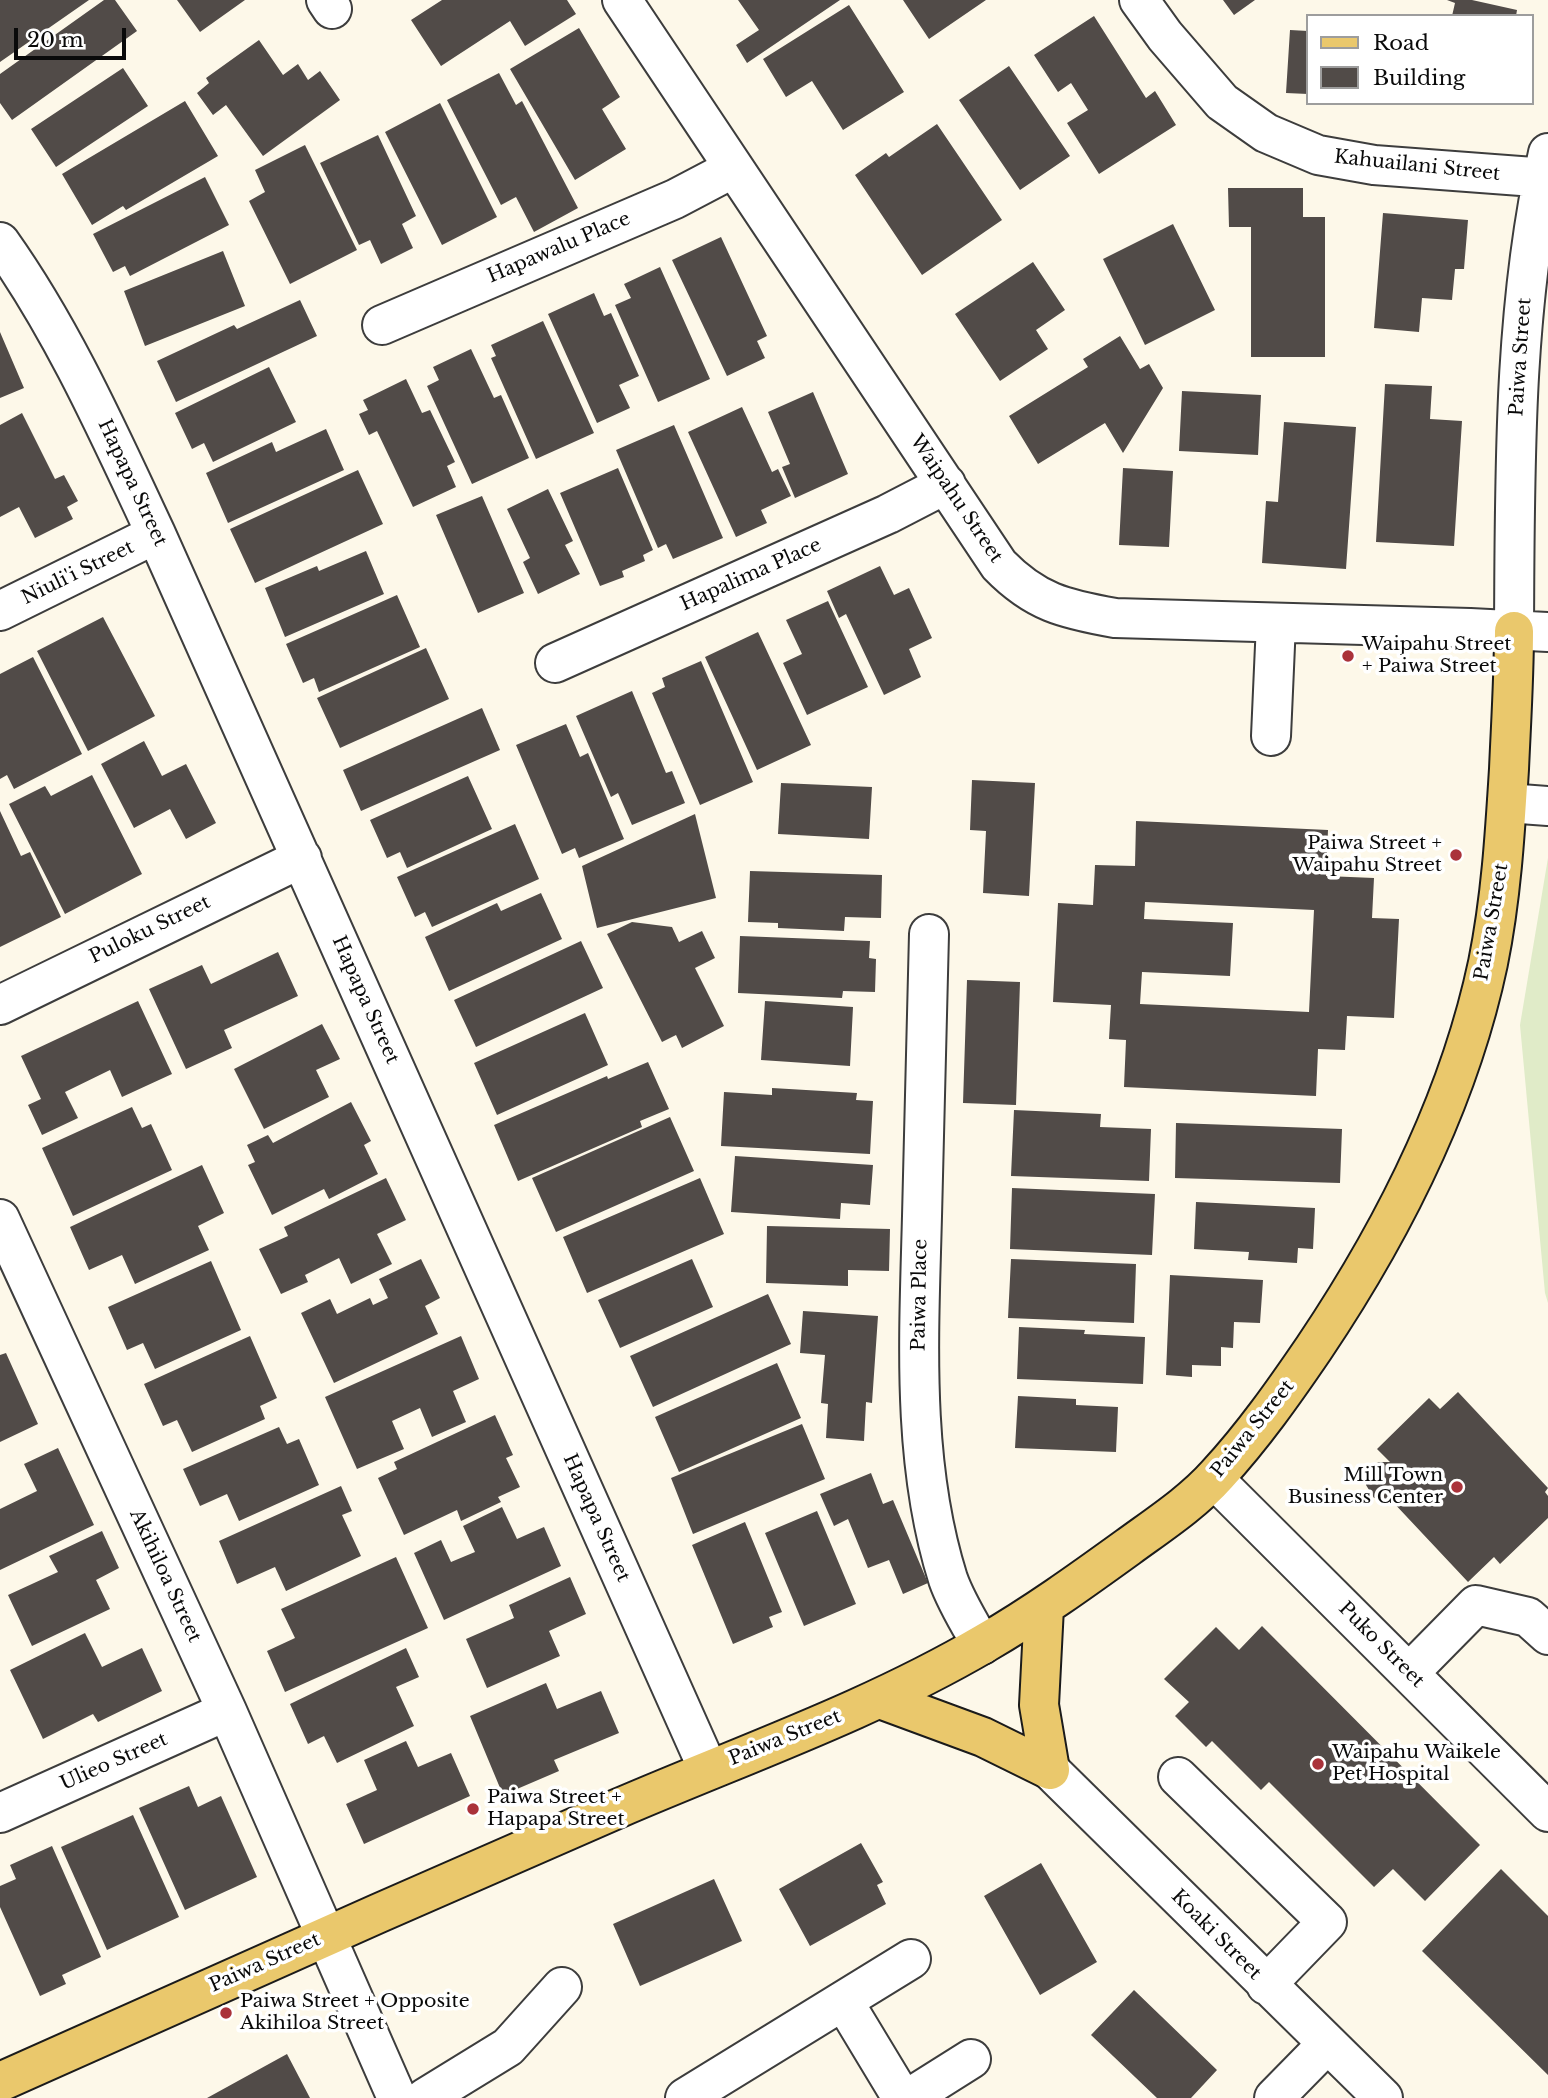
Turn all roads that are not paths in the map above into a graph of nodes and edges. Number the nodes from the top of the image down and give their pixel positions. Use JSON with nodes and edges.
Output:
{"nodes":[{"id":1,"x":622,"y":0,"type":"edge"},
{"id":2,"x":1139,"y":0,"type":"edge"},
{"id":3,"x":734,"y":169,"type":"junction"},
{"id":4,"x":1546,"y":169,"type":"edge"},
{"id":5,"x":0,"y":242,"type":"edge"},
{"id":6,"x":382,"y":325,"type":"dead end"},
{"id":7,"x":946,"y":484,"type":"junction"},
{"id":8,"x":156,"y":534,"type":"junction"},
{"id":9,"x":0,"y":611,"type":"edge"},
{"id":10,"x":1276,"y":623,"type":"junction"},
{"id":11,"x":1531,"y":632,"type":"edge"},
{"id":12,"x":555,"y":663,"type":"dead end"},
{"id":13,"x":1271,"y":736,"type":"dead end"},
{"id":14,"x":1507,"y":803,"type":"junction"},
{"id":15,"x":1548,"y":806,"type":"edge"},
{"id":16,"x":302,"y":858,"type":"junction"},
{"id":17,"x":929,"y":934,"type":"dead end"},
{"id":18,"x":0,"y":1005,"type":"edge"},
{"id":19,"x":0,"y":1219,"type":"edge"},
{"id":20,"x":1214,"y":1479,"type":"junction"},
{"id":21,"x":1044,"y":1607,"type":"junction"},
{"id":22,"x":1548,"y":1635,"type":"edge"},
{"id":23,"x":982,"y":1645,"type":"junction"},
{"id":24,"x":1409,"y":1673,"type":"junction"},
{"id":25,"x":880,"y":1699,"type":"junction"},
{"id":26,"x":227,"y":1711,"type":"junction"},
{"id":27,"x":708,"y":1769,"type":"junction"},
{"id":28,"x":1050,"y":1770,"type":"junction"},
{"id":29,"x":1178,"y":1777,"type":"dead end"},
{"id":30,"x":1548,"y":1812,"type":"edge"},
{"id":31,"x":0,"y":1813,"type":"edge"},
{"id":32,"x":327,"y":1934,"type":"junction"},
{"id":33,"x":911,"y":1959,"type":"dead end"},
{"id":34,"x":1266,"y":1985,"type":"junction"},
{"id":35,"x":562,"y":1987,"type":"dead end"},
{"id":36,"x":844,"y":2002,"type":"junction"},
{"id":37,"x":1327,"y":2044,"type":"junction"},
{"id":38,"x":971,"y":2059,"type":"dead end"},
{"id":39,"x":0,"y":2082,"type":"edge"},
{"id":40,"x":397,"y":2098,"type":"edge"},
{"id":41,"x":425,"y":2098,"type":"edge"},
{"id":42,"x":685,"y":2098,"type":"edge"},
{"id":43,"x":902,"y":2098,"type":"edge"},
{"id":44,"x":909,"y":2098,"type":"edge"},
{"id":45,"x":1273,"y":2098,"type":"edge"},
{"id":46,"x":1383,"y":2098,"type":"edge"}],
"edges":[{"from":1,"to":3,"type":"street","name":"Waipahu Street"},
{"from":2,"to":4,"type":"street","name":"Kahuailani Street"},
{"from":3,"to":6,"type":"street","name":"Hapawalu Place"},
{"from":3,"to":7,"type":"street","name":"Waipahu Street"},
{"from":4,"to":11,"type":"street","name":"Paiwa Street"},
{"from":5,"to":8,"type":"street","name":"Hapapa Street"},
{"from":7,"to":10,"type":"street","name":"Waipahu Street"},
{"from":7,"to":12,"type":"street","name":"Hapalima Place"},
{"from":8,"to":9,"type":"street","name":"Niuli'i Street"},
{"from":8,"to":16,"type":"street","name":"Hapapa Street"},
{"from":10,"to":11,"type":"street","name":"Waipahu Street"},
{"from":10,"to":13,"type":"street"},
{"from":11,"to":14,"type":"main road","name":"Paiwa Street"},
{"from":14,"to":15,"type":"street"},
{"from":14,"to":20,"type":"main road","name":"Paiwa Street"},
{"from":16,"to":18,"type":"street","name":"Puloku Street"},
{"from":16,"to":27,"type":"street","name":"Hapapa Street"},
{"from":17,"to":23,"type":"street","name":"Paiwa Place"},
{"from":19,"to":26,"type":"street","name":"Akihiloa Street"},
{"from":20,"to":21,"type":"main road","name":"Paiwa Street"},
{"from":20,"to":24,"type":"street","name":"Puko Street"},
{"from":21,"to":23,"type":"main road","name":"Paiwa Street"},
{"from":21,"to":28,"type":"main road"},
{"from":22,"to":24,"type":"street"},
{"from":23,"to":25,"type":"main road","name":"Paiwa Street"},
{"from":24,"to":30,"type":"street","name":"Puko Street"},
{"from":25,"to":27,"type":"main road","name":"Paiwa Street"},
{"from":25,"to":28,"type":"main road"},
{"from":26,"to":31,"type":"street","name":"Ulieo Street"},
{"from":26,"to":32,"type":"street","name":"Akihiloa Street"},
{"from":27,"to":32,"type":"main road","name":"Paiwa Street"},
{"from":28,"to":34,"type":"street","name":"Koaki Street"},
{"from":29,"to":34,"type":"street"},
{"from":32,"to":39,"type":"main road","name":"Paiwa Street"},
{"from":32,"to":40,"type":"street","name":"Akihiloa Street"},
{"from":33,"to":36,"type":"street"},
{"from":34,"to":37,"type":"street","name":"Koaki Street"},
{"from":35,"to":41,"type":"street"},
{"from":36,"to":42,"type":"street"},
{"from":36,"to":43,"type":"street"},
{"from":37,"to":45,"type":"street"},
{"from":37,"to":46,"type":"street","name":"Koaki Street"},
{"from":38,"to":44,"type":"street"}]}
